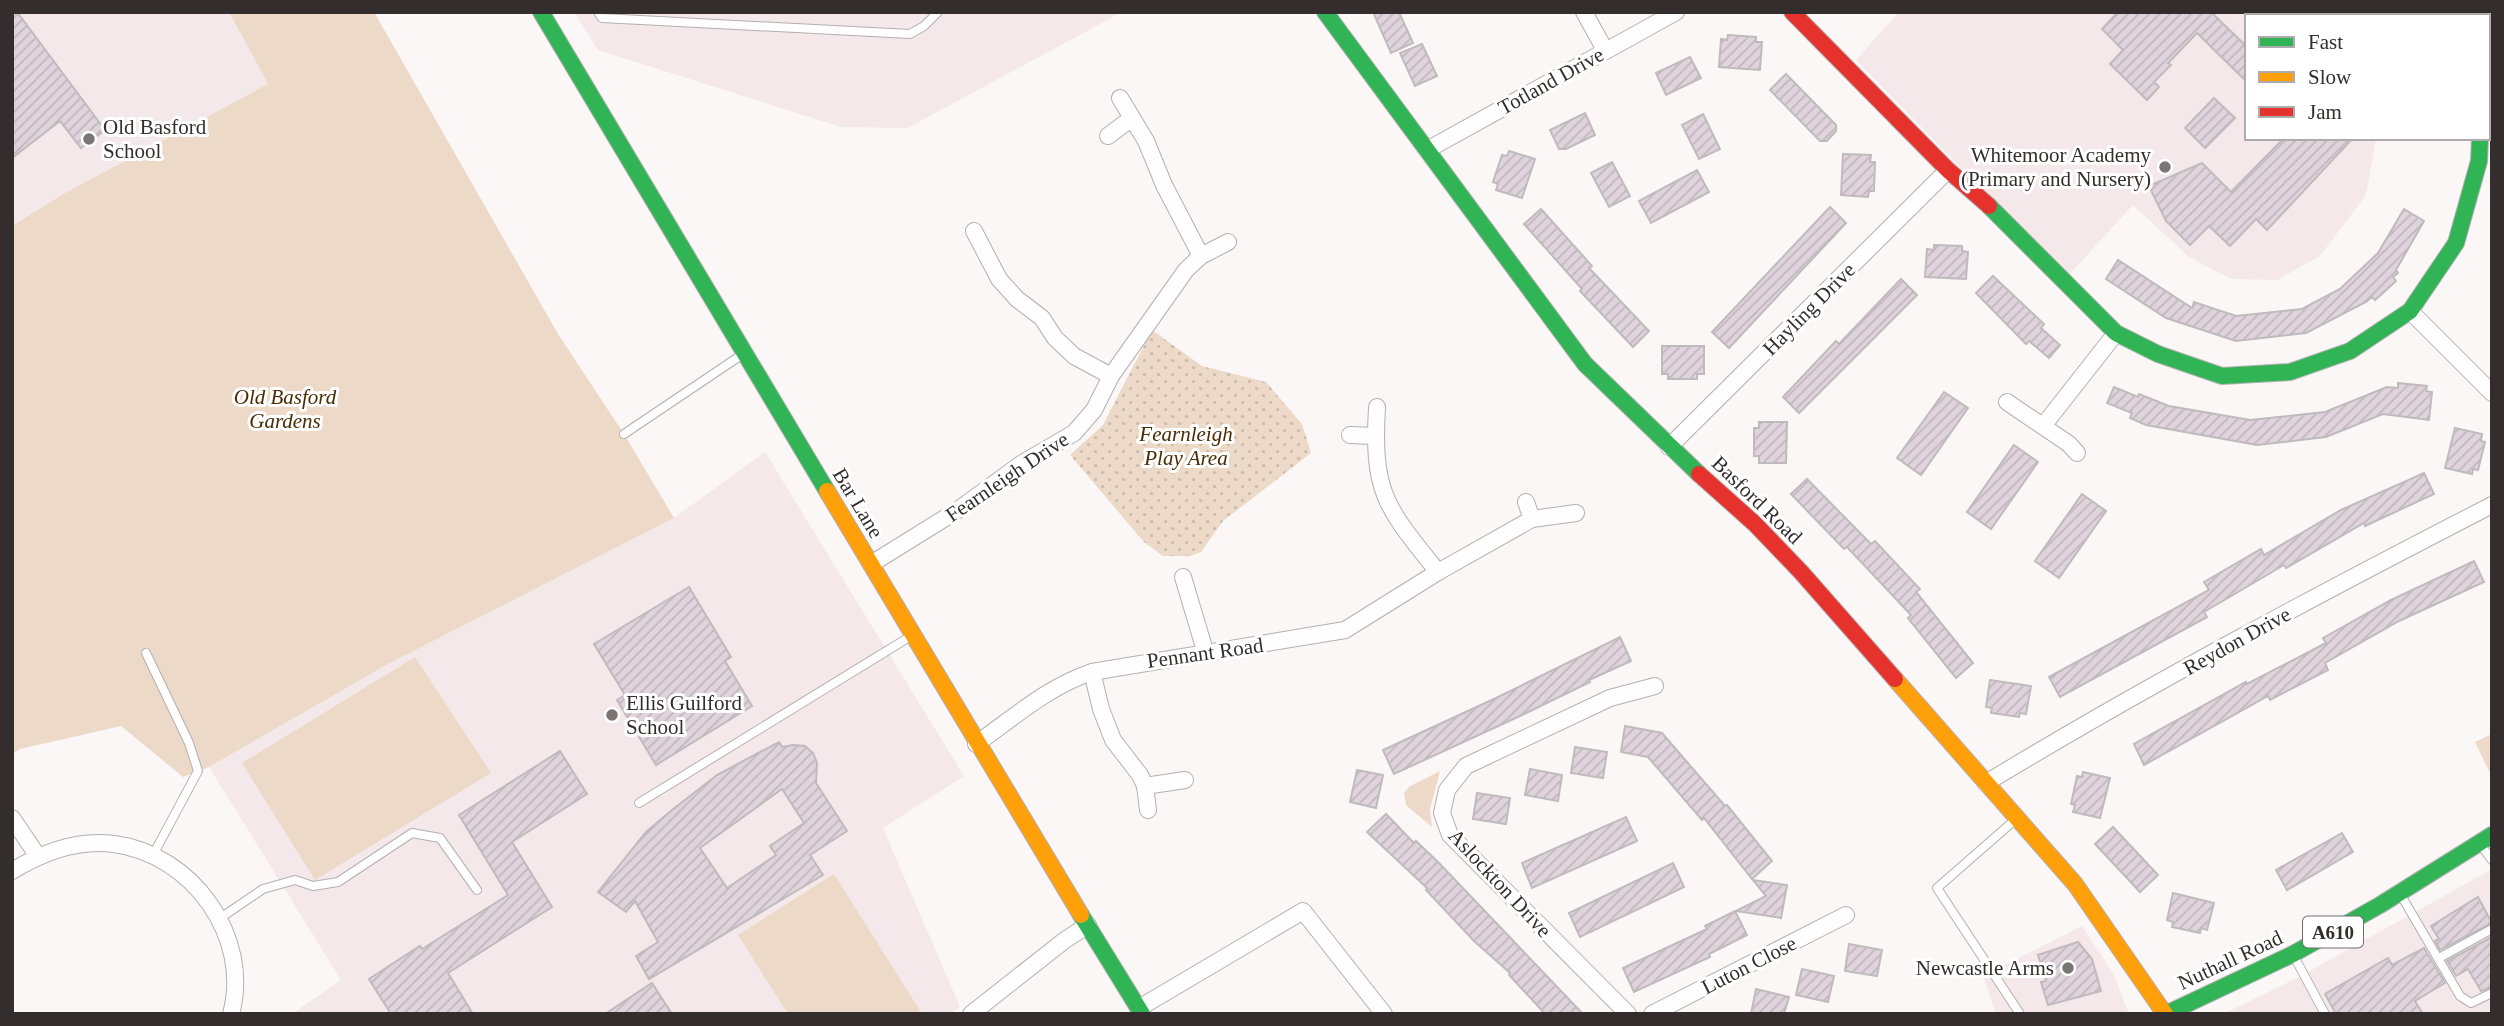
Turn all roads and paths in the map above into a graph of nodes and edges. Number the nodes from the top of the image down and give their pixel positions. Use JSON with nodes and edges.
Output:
{"nodes":[{"id":1,"x":541,"y":12,"type":"edge"},
{"id":2,"x":598,"y":12,"type":"edge"},
{"id":3,"x":938,"y":12,"type":"edge"},
{"id":4,"x":1325,"y":12,"type":"edge"},
{"id":5,"x":1584,"y":12,"type":"edge"},
{"id":6,"x":1676,"y":12,"type":"edge"},
{"id":7,"x":1792,"y":12,"type":"edge"},
{"id":8,"x":1605,"y":50,"type":"junction"},
{"id":9,"x":1119,"y":98,"type":"dead end"},
{"id":10,"x":1132,"y":118,"type":"junction"},
{"id":11,"x":1108,"y":136,"type":"dead end"},
{"id":12,"x":2480,"y":140,"type":"edge"},
{"id":13,"x":1427,"y":150,"type":"junction"},
{"id":14,"x":1948,"y":170,"type":"junction"},
{"id":15,"x":974,"y":231,"type":"dead end"},
{"id":16,"x":1228,"y":242,"type":"dead end"},
{"id":17,"x":1201,"y":256,"type":"junction"},
{"id":18,"x":2410,"y":311,"type":"junction"},
{"id":19,"x":2116,"y":333,"type":"junction"},
{"id":20,"x":743,"y":354,"type":"junction"},
{"id":21,"x":1111,"y":376,"type":"junction"},
{"id":22,"x":2492,"y":393,"type":"edge"},
{"id":23,"x":2007,"y":402,"type":"dead end"},
{"id":24,"x":1377,"y":408,"type":"dead end"},
{"id":25,"x":2043,"y":426,"type":"junction"},
{"id":26,"x":624,"y":434,"type":"dead end"},
{"id":27,"x":1350,"y":436,"type":"dead end"},
{"id":28,"x":1375,"y":436,"type":"junction"},
{"id":29,"x":1670,"y":447,"type":"junction"},
{"id":30,"x":2077,"y":453,"type":"dead end"},
{"id":31,"x":1526,"y":502,"type":"dead end"},
{"id":32,"x":2492,"y":505,"type":"edge"},
{"id":33,"x":1576,"y":513,"type":"dead end"},
{"id":34,"x":1532,"y":519,"type":"junction"},
{"id":35,"x":871,"y":564,"type":"junction"},
{"id":36,"x":1438,"y":572,"type":"junction"},
{"id":37,"x":1183,"y":577,"type":"dead end"},
{"id":38,"x":914,"y":634,"type":"junction"},
{"id":39,"x":146,"y":653,"type":"dead end"},
{"id":40,"x":1206,"y":654,"type":"junction"},
{"id":41,"x":1092,"y":672,"type":"junction"},
{"id":42,"x":1655,"y":686,"type":"dead end"},
{"id":43,"x":976,"y":744,"type":"junction"},
{"id":44,"x":1185,"y":780,"type":"dead end"},
{"id":45,"x":1986,"y":783,"type":"junction"},
{"id":46,"x":1145,"y":786,"type":"junction"},
{"id":47,"x":639,"y":803,"type":"dead end"},
{"id":48,"x":1148,"y":810,"type":"dead end"},
{"id":49,"x":12,"y":818,"type":"edge"},
{"id":50,"x":2017,"y":819,"type":"junction"},
{"id":51,"x":2486,"y":839,"type":"edge"},
{"id":52,"x":37,"y":855,"type":"junction"},
{"id":53,"x":153,"y":855,"type":"junction"},
{"id":54,"x":2492,"y":860,"type":"edge"},
{"id":55,"x":12,"y":871,"type":"edge"},
{"id":56,"x":477,"y":890,"type":"dead end"},
{"id":57,"x":2400,"y":893,"type":"junction"},
{"id":58,"x":1846,"y":915,"type":"dead end"},
{"id":59,"x":219,"y":919,"type":"junction"},
{"id":60,"x":1087,"y":925,"type":"junction"},
{"id":61,"x":2492,"y":929,"type":"edge"},
{"id":62,"x":2293,"y":954,"type":"junction"},
{"id":63,"x":2439,"y":958,"type":"junction"},
{"id":64,"x":2492,"y":993,"type":"edge"},
{"id":65,"x":1140,"y":1011,"type":"edge"},
{"id":66,"x":231,"y":1014,"type":"edge"},
{"id":67,"x":971,"y":1014,"type":"edge"},
{"id":68,"x":1384,"y":1014,"type":"edge"},
{"id":69,"x":1628,"y":1014,"type":"edge"},
{"id":70,"x":1651,"y":1014,"type":"edge"},
{"id":71,"x":2020,"y":1014,"type":"edge"},
{"id":72,"x":2166,"y":1014,"type":"edge"},
{"id":73,"x":2325,"y":1014,"type":"edge"}],
"edges":[{"from":1,"to":20,"type":"main road","name":"Bar Lane"},
{"from":2,"to":3,"type":"lane"},
{"from":4,"to":13,"type":"main road","name":"Basford Road"},
{"from":5,"to":8,"type":"street"},
{"from":6,"to":8,"type":"street","name":"Totland Drive"},
{"from":7,"to":14,"type":"main road"},
{"from":8,"to":13,"type":"street","name":"Totland Drive"},
{"from":9,"to":10,"type":"street"},
{"from":10,"to":11,"type":"street"},
{"from":10,"to":17,"type":"street"},
{"from":12,"to":18,"type":"main road"},
{"from":13,"to":29,"type":"main road","name":"Basford Road"},
{"from":14,"to":19,"type":"main road"},
{"from":14,"to":29,"type":"street","name":"Hayling Drive"},
{"from":15,"to":21,"type":"street"},
{"from":16,"to":17,"type":"street","name":"Fearnleigh Drive"},
{"from":17,"to":21,"type":"street","name":"Fearnleigh Drive"},
{"from":18,"to":19,"type":"main road"},
{"from":18,"to":22,"type":"street"},
{"from":19,"to":25,"type":"street"},
{"from":20,"to":26,"type":"lane"},
{"from":20,"to":35,"type":"main road","name":"Bar Lane"},
{"from":21,"to":35,"type":"street","name":"Fearnleigh Drive"},
{"from":23,"to":25,"type":"street"},
{"from":24,"to":28,"type":"street"},
{"from":25,"to":30,"type":"street"},
{"from":27,"to":28,"type":"street"},
{"from":28,"to":36,"type":"street"},
{"from":29,"to":45,"type":"main road","name":"Basford Road"},
{"from":31,"to":34,"type":"street"},
{"from":32,"to":45,"type":"street","name":"Reydon Drive"},
{"from":33,"to":34,"type":"street","name":"Pennant Road"},
{"from":34,"to":36,"type":"street","name":"Pennant Road"},
{"from":35,"to":38,"type":"main road","name":"Bar Lane"},
{"from":36,"to":40,"type":"street","name":"Pennant Road"},
{"from":37,"to":40,"type":"street"},
{"from":38,"to":43,"type":"main road","name":"Bar Lane"},
{"from":38,"to":47,"type":"lane"},
{"from":39,"to":53,"type":"lane"},
{"from":40,"to":41,"type":"street","name":"Pennant Road"},
{"from":41,"to":43,"type":"street","name":"Pennant Road"},
{"from":41,"to":46,"type":"street"},
{"from":42,"to":69,"type":"street","name":"Aslockton Drive"},
{"from":43,"to":60,"type":"main road","name":"Bar Lane"},
{"from":44,"to":46,"type":"street"},
{"from":45,"to":50,"type":"main road","name":"Basford Road"},
{"from":46,"to":48,"type":"street"},
{"from":49,"to":52,"type":"street"},
{"from":50,"to":71,"type":"lane"},
{"from":50,"to":72,"type":"main road","name":"Basford Road"},
{"from":51,"to":54,"type":"lane"},
{"from":51,"to":57,"type":"main road","name":"Nuthall Road","number":"A610"},
{"from":52,"to":53,"type":"street"},
{"from":52,"to":55,"type":"street"},
{"from":53,"to":59,"type":"street"},
{"from":56,"to":59,"type":"lane"},
{"from":57,"to":62,"type":"main road","name":"Nuthall Road","number":"A610"},
{"from":57,"to":63,"type":"lane"},
{"from":58,"to":70,"type":"street","name":"Luton Close"},
{"from":59,"to":66,"type":"street"},
{"from":60,"to":65,"type":"main road","name":"Bar Lane"},
{"from":60,"to":67,"type":"street"},
{"from":61,"to":63,"type":"lane"},
{"from":62,"to":72,"type":"main road","name":"Nuthall Road","number":"A610"},
{"from":62,"to":73,"type":"lane"},
{"from":63,"to":64,"type":"lane"},
{"from":65,"to":68,"type":"street"}]}
